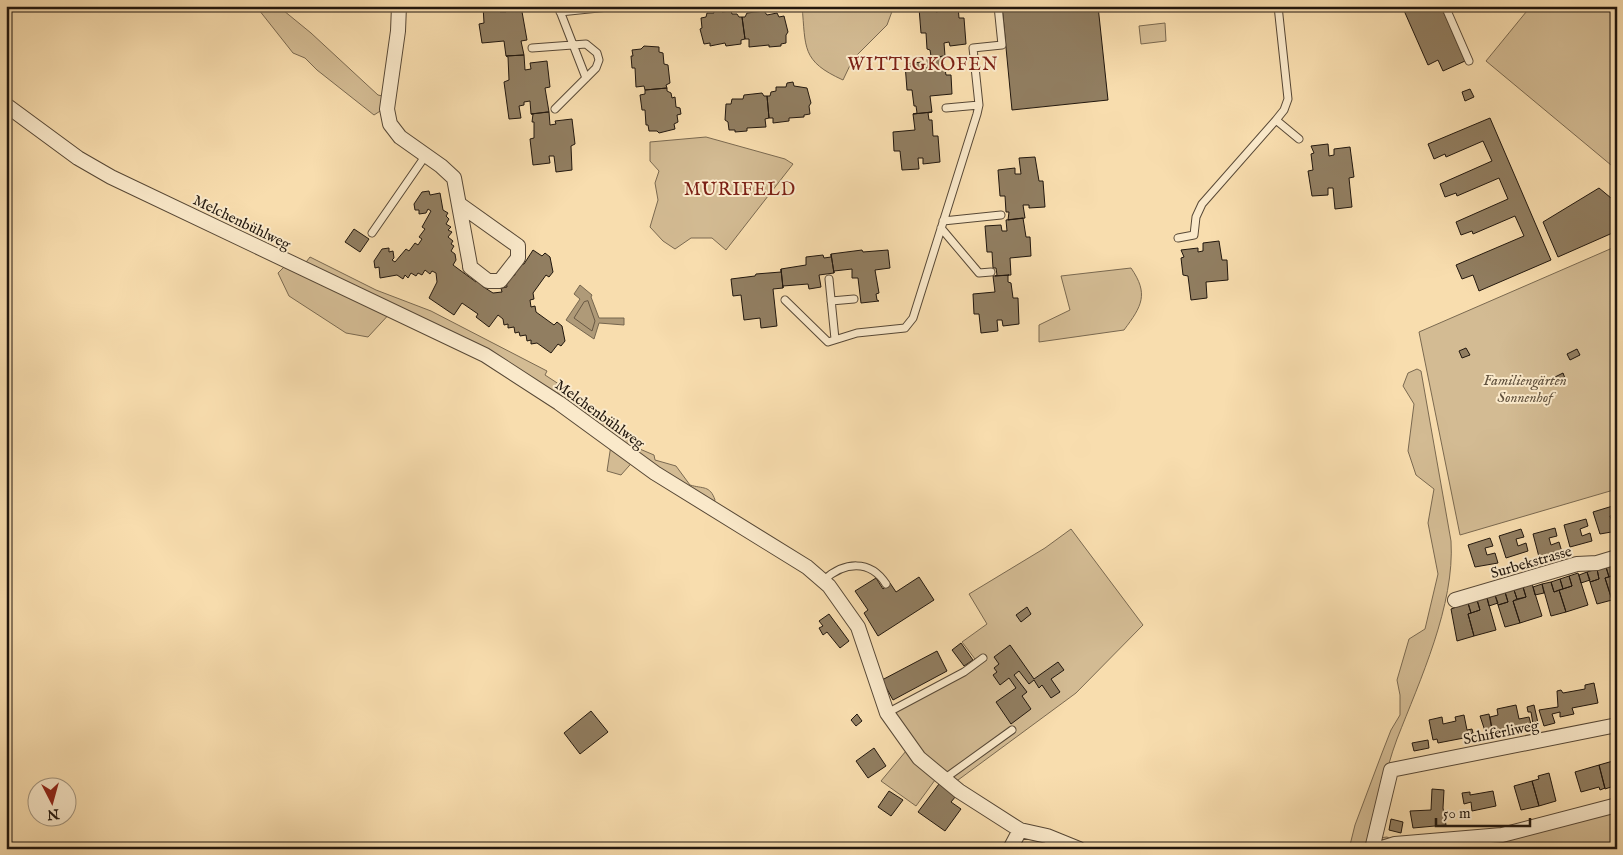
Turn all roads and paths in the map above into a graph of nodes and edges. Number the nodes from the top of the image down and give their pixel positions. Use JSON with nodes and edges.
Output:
{"nodes":[{"id":1,"x":398,"y":6,"type":"edge"},
{"id":2,"x":618,"y":6,"type":"edge"},
{"id":3,"x":998,"y":6,"type":"edge"},
{"id":4,"x":1278,"y":6,"type":"edge"},
{"id":5,"x":1445,"y":6,"type":"edge"},
{"id":6,"x":559,"y":9,"type":"edge"},
{"id":7,"x":572,"y":44,"type":"junction"},
{"id":8,"x":532,"y":48,"type":"dead end"},
{"id":9,"x":1469,"y":61,"type":"dead end"},
{"id":10,"x":586,"y":78,"type":"junction"},
{"id":11,"x":6,"y":105,"type":"edge"},
{"id":12,"x":979,"y":105,"type":"junction"},
{"id":13,"x":946,"y":108,"type":"dead end"},
{"id":14,"x":555,"y":109,"type":"dead end"},
{"id":15,"x":1276,"y":120,"type":"junction"},
{"id":16,"x":1299,"y":139,"type":"dead end"},
{"id":17,"x":426,"y":155,"type":"junction"},
{"id":18,"x":459,"y":204,"type":"junction"},
{"id":19,"x":1002,"y":215,"type":"dead end"},
{"id":20,"x":942,"y":224,"type":"junction"},
{"id":21,"x":372,"y":233,"type":"dead end"},
{"id":22,"x":1178,"y":238,"type":"dead end"},
{"id":23,"x":991,"y":272,"type":"dead end"},
{"id":24,"x":829,"y":279,"type":"dead end"},
{"id":25,"x":854,"y":299,"type":"dead end"},
{"id":26,"x":786,"y":300,"type":"dead end"},
{"id":27,"x":832,"y":301,"type":"junction"},
{"id":28,"x":835,"y":339,"type":"junction"},
{"id":29,"x":1617,"y":557,"type":"edge"},
{"id":30,"x":824,"y":580,"type":"junction"},
{"id":31,"x":886,"y":584,"type":"dead end"},
{"id":32,"x":1455,"y":600,"type":"dead end"},
{"id":33,"x":983,"y":658,"type":"dead end"},
{"id":34,"x":887,"y":713,"type":"junction"},
{"id":35,"x":1617,"y":725,"type":"edge"},
{"id":36,"x":1012,"y":730,"type":"dead end"},
{"id":37,"x":944,"y":780,"type":"junction"},
{"id":38,"x":1617,"y":805,"type":"edge"},
{"id":39,"x":1020,"y":830,"type":"junction"},
{"id":40,"x":1010,"y":849,"type":"edge"},
{"id":41,"x":1079,"y":849,"type":"edge"},
{"id":42,"x":1372,"y":849,"type":"edge"},
{"id":43,"x":1378,"y":849,"type":"edge"}],
"edges":[{"from":1,"to":17,"type":"street"},
{"from":2,"to":6,"type":"lane"},
{"from":3,"to":12,"type":"lane"},
{"from":4,"to":15,"type":"lane"},
{"from":5,"to":9,"type":"lane"},
{"from":6,"to":7,"type":"lane"},
{"from":7,"to":8,"type":"lane"},
{"from":7,"to":10,"type":"lane"},
{"from":7,"to":10,"type":"lane"},
{"from":10,"to":14,"type":"lane"},
{"from":11,"to":30,"type":"street","name":"Melchenbühlweg"},
{"from":12,"to":13,"type":"lane"},
{"from":12,"to":20,"type":"lane"},
{"from":15,"to":16,"type":"lane"},
{"from":15,"to":22,"type":"lane"},
{"from":17,"to":18,"type":"street"},
{"from":17,"to":21,"type":"lane"},
{"from":18,"to":18,"type":"street"},
{"from":19,"to":20,"type":"lane"},
{"from":20,"to":23,"type":"lane"},
{"from":20,"to":28,"type":"lane"},
{"from":24,"to":27,"type":"lane"},
{"from":25,"to":27,"type":"lane"},
{"from":26,"to":28,"type":"lane"},
{"from":27,"to":28,"type":"lane"},
{"from":29,"to":32,"type":"street","name":"Surbekstrasse"},
{"from":30,"to":31,"type":"lane"},
{"from":30,"to":34,"type":"street","name":"Melchenbühlweg"},
{"from":33,"to":34,"type":"lane"},
{"from":34,"to":37,"type":"street","name":"Melchenbühlweg"},
{"from":35,"to":42,"type":"street","name":"Schiferliweg"},
{"from":36,"to":37,"type":"lane"},
{"from":37,"to":39,"type":"street","name":"Melchenbühlweg"},
{"from":38,"to":43,"type":"street"},
{"from":39,"to":40,"type":"street"},
{"from":39,"to":41,"type":"street","name":"Melchenbühlweg"}]}
